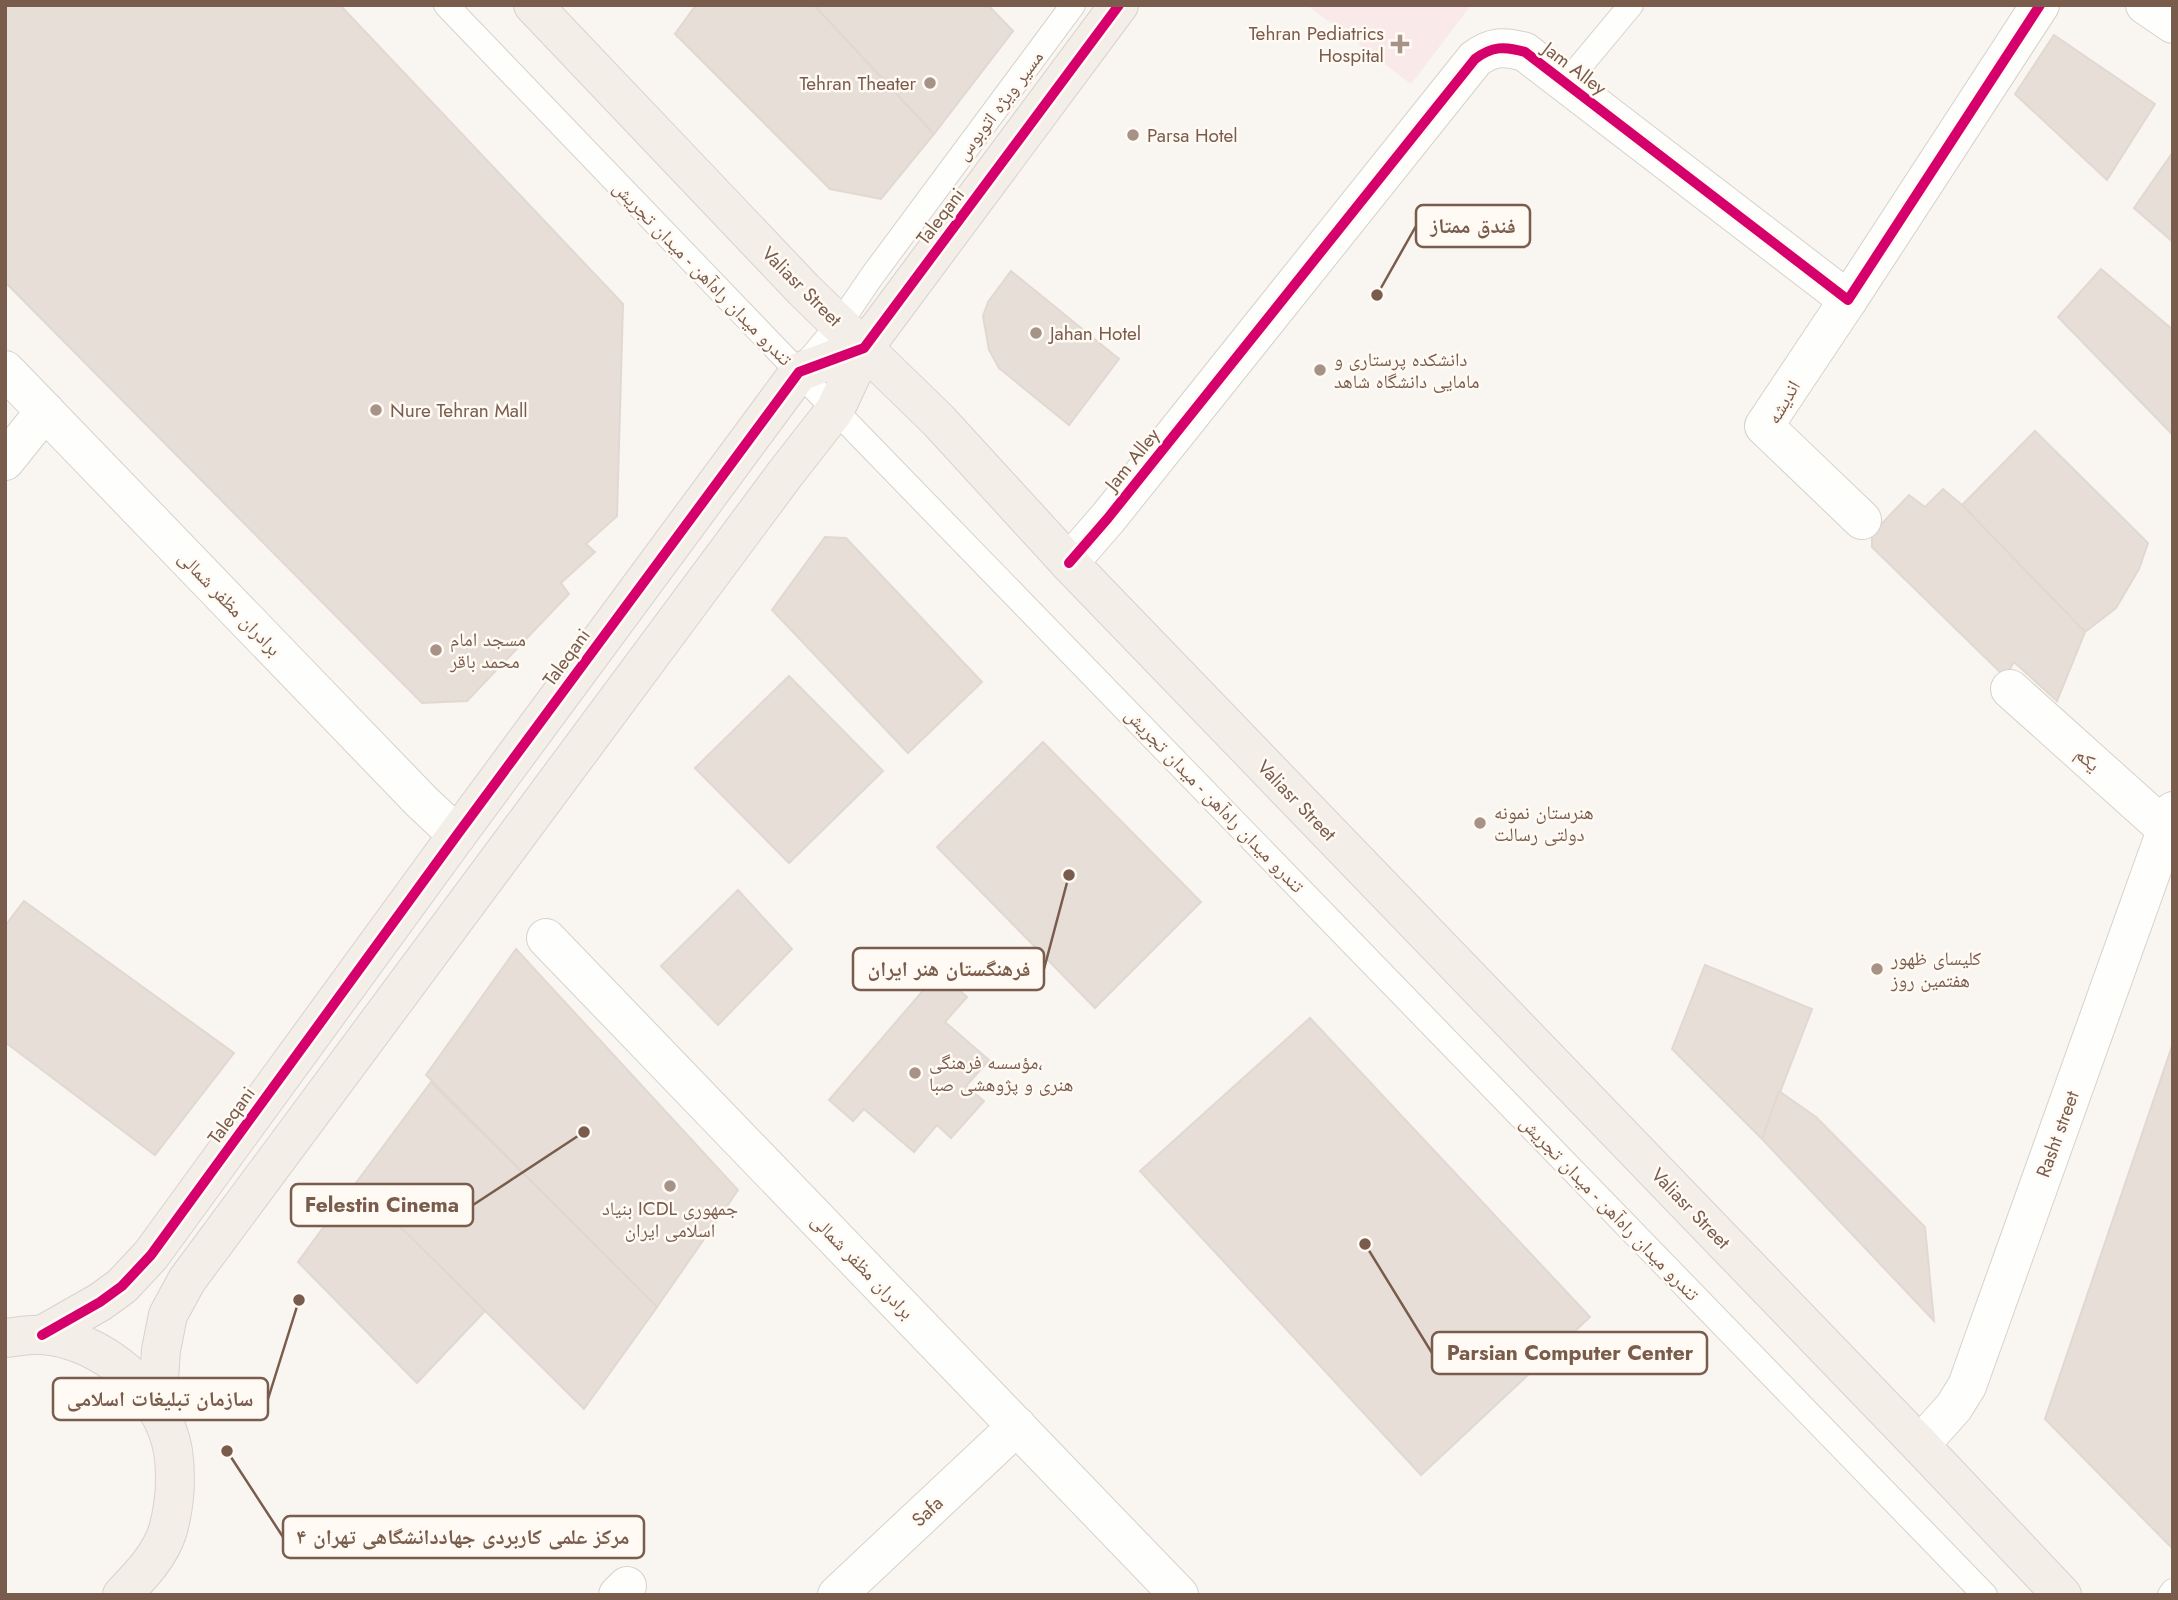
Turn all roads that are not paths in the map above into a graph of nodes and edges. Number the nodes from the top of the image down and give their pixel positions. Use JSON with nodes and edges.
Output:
{"nodes":[{"id":1,"x":446,"y":5,"type":"edge"},
{"id":2,"x":533,"y":5,"type":"edge"},
{"id":3,"x":1073,"y":5,"type":"edge"},
{"id":4,"x":1119,"y":5,"type":"edge"},
{"id":5,"x":1630,"y":5,"type":"edge"},
{"id":6,"x":2040,"y":5,"type":"edge"},
{"id":7,"x":2145,"y":5,"type":"edge"},
{"id":8,"x":2173,"y":24,"type":"edge"},
{"id":9,"x":1566,"y":83,"type":"junction"},
{"id":10,"x":1848,"y":300,"type":"junction"},
{"id":11,"x":852,"y":335,"type":"junction"},
{"id":12,"x":5,"y":370,"type":"edge"},
{"id":13,"x":799,"y":372,"type":"junction"},
{"id":14,"x":835,"y":410,"type":"junction"},
{"id":15,"x":45,"y":411,"type":"junction"},
{"id":16,"x":5,"y":461,"type":"edge"},
{"id":17,"x":1862,"y":520,"type":"dead end"},
{"id":18,"x":1069,"y":563,"type":"junction"},
{"id":19,"x":2010,"y":689,"type":"dead end"},
{"id":20,"x":2169,"y":820,"type":"edge"},
{"id":21,"x":457,"y":835,"type":"junction"},
{"id":22,"x":546,"y":938,"type":"dead end"},
{"id":23,"x":43,"y":1335,"type":"junction"},
{"id":24,"x":5,"y":1338,"type":"edge"},
{"id":25,"x":157,"y":1409,"type":"junction"},
{"id":26,"x":1017,"y":1426,"type":"junction"},
{"id":27,"x":1920,"y":1445,"type":"junction"},
{"id":28,"x":122,"y":1595,"type":"edge"},
{"id":29,"x":837,"y":1595,"type":"edge"},
{"id":30,"x":1179,"y":1595,"type":"edge"},
{"id":31,"x":1985,"y":1595,"type":"edge"},
{"id":32,"x":2062,"y":1595,"type":"edge"}],
"edges":[{"from":1,"to":13,"type":"lane","name":"تندرو میدان راه‌آهن - میدان تجریش"},
{"from":2,"to":11,"type":"main road","name":"Valiasr Street"},
{"from":3,"to":11,"type":"lane","name":"مسیر ویژه اتوبوس"},
{"from":4,"to":11,"type":"main road","name":"Taleqani"},
{"from":5,"to":9,"type":"lane"},
{"from":6,"to":10,"type":"street"},
{"from":7,"to":8,"type":"street"},
{"from":9,"to":10,"type":"street","name":"Jam Alley"},
{"from":9,"to":18,"type":"street","name":"Jam Alley"},
{"from":10,"to":17,"type":"street","name":"اندیشه"},
{"from":11,"to":13,"type":"main road"},
{"from":11,"to":14,"type":"main road","name":"Taleqani"},
{"from":11,"to":18,"type":"main road","name":"Valiasr Street"},
{"from":12,"to":15,"type":"street","name":"برادران مظفر شمالی"},
{"from":13,"to":14,"type":"lane","name":"تندرو میدان راه‌آهن - میدان تجریش"},
{"from":13,"to":21,"type":"main road","name":"Taleqani"},
{"from":14,"to":25,"type":"main road","name":"Taleqani"},
{"from":14,"to":31,"type":"lane","name":"تندرو میدان راه‌آهن - میدان تجریش"},
{"from":15,"to":16,"type":"street"},
{"from":15,"to":21,"type":"street","name":"برادران مظفر شمالی"},
{"from":18,"to":27,"type":"main road","name":"Valiasr Street"},
{"from":19,"to":20,"type":"street","name":"یکم"},
{"from":20,"to":27,"type":"street","name":"Rasht street"},
{"from":21,"to":23,"type":"main road","name":"Taleqani"},
{"from":22,"to":26,"type":"street","name":"برادران مظفر شمالی"},
{"from":23,"to":24,"type":"main road"},
{"from":23,"to":25,"type":"main road"},
{"from":25,"to":28,"type":"main road"},
{"from":26,"to":29,"type":"street","name":"Safa"},
{"from":26,"to":30,"type":"street","name":"برادران مظفر شمالی"},
{"from":27,"to":32,"type":"main road","name":"Valiasr Street"}]}
